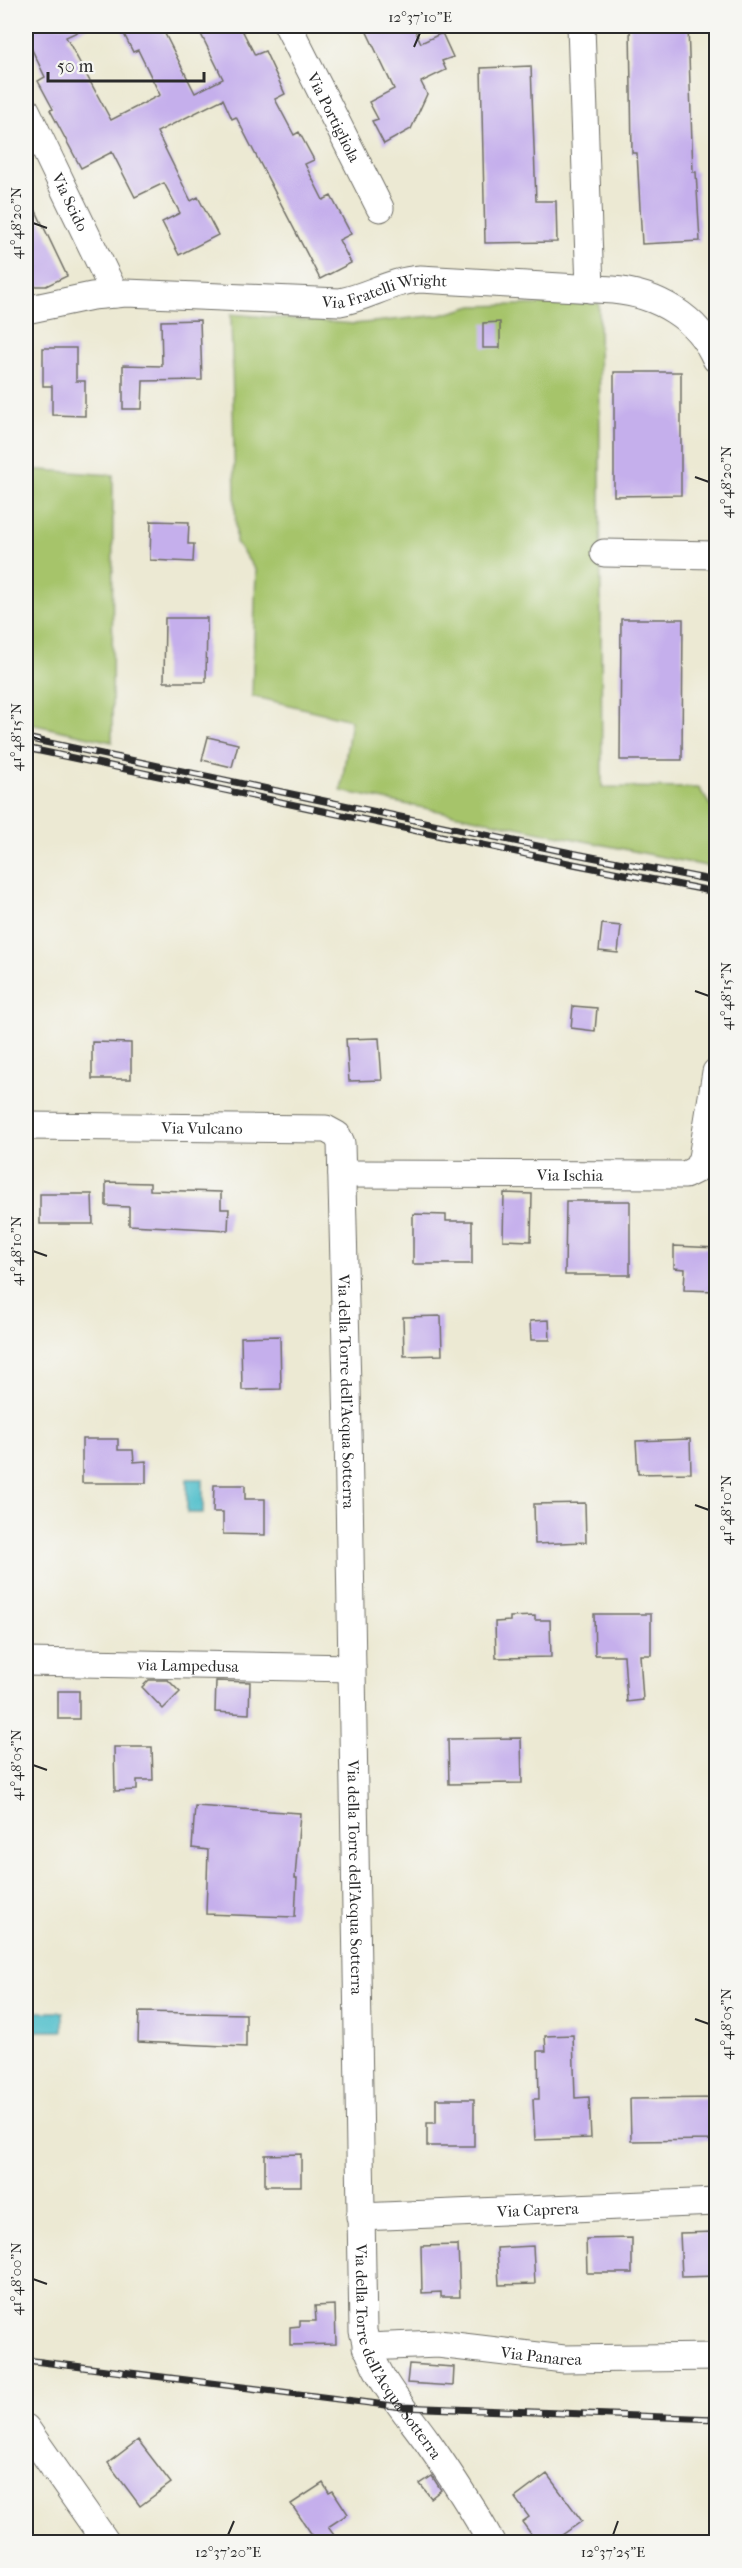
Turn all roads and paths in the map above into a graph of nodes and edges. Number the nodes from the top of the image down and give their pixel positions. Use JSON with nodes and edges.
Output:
{"nodes":[{"id":1,"x":288,"y":26,"type":"edge"},
{"id":2,"x":582,"y":26,"type":"edge"},
{"id":3,"x":26,"y":110,"type":"edge"},
{"id":4,"x":380,"y":208,"type":"dead end"},
{"id":5,"x":590,"y":289,"type":"junction"},
{"id":6,"x":115,"y":294,"type":"junction"},
{"id":7,"x":26,"y":310,"type":"edge"},
{"id":8,"x":717,"y":358,"type":"edge"},
{"id":9,"x":604,"y":553,"type":"dead end"},
{"id":10,"x":717,"y":555,"type":"edge"},
{"id":11,"x":717,"y":1072,"type":"edge"},
{"id":12,"x":26,"y":1126,"type":"edge"},
{"id":13,"x":342,"y":1174,"type":"junction"},
{"id":14,"x":26,"y":1662,"type":"edge"},
{"id":15,"x":352,"y":1668,"type":"junction"},
{"id":16,"x":717,"y":2202,"type":"edge"},
{"id":17,"x":360,"y":2217,"type":"junction"},
{"id":18,"x":366,"y":2347,"type":"junction"},
{"id":19,"x":717,"y":2357,"type":"edge"},
{"id":20,"x":26,"y":2428,"type":"edge"},
{"id":21,"x":106,"y":2542,"type":"edge"},
{"id":22,"x":490,"y":2542,"type":"edge"}],
"edges":[{"from":1,"to":4,"type":"street","name":"Via Portigliola"},
{"from":2,"to":5,"type":"street"},
{"from":3,"to":6,"type":"street","name":"Via Scido"},
{"from":5,"to":6,"type":"street","name":"Via Fratelli Wright"},
{"from":5,"to":8,"type":"street","name":"Via Fratelli Wright"},
{"from":6,"to":7,"type":"street","name":"Via Fratelli Wright"},
{"from":9,"to":10,"type":"street"},
{"from":11,"to":13,"type":"street","name":"Via Ischia"},
{"from":12,"to":13,"type":"street","name":"Via Vulcano"},
{"from":13,"to":15,"type":"street","name":"Via della Torre dell'Acqua Sotterra"},
{"from":14,"to":15,"type":"street","name":"via Lampedusa"},
{"from":15,"to":17,"type":"street","name":"Via della Torre dell'Acqua Sotterra"},
{"from":16,"to":17,"type":"street","name":"Via Caprera"},
{"from":17,"to":18,"type":"street","name":"Via della Torre dell'Acqua Sotterra"},
{"from":18,"to":19,"type":"street","name":"Via Panarea"},
{"from":18,"to":22,"type":"street","name":"Via della Torre dell'Acqua Sotterra"},
{"from":20,"to":21,"type":"street"}]}
